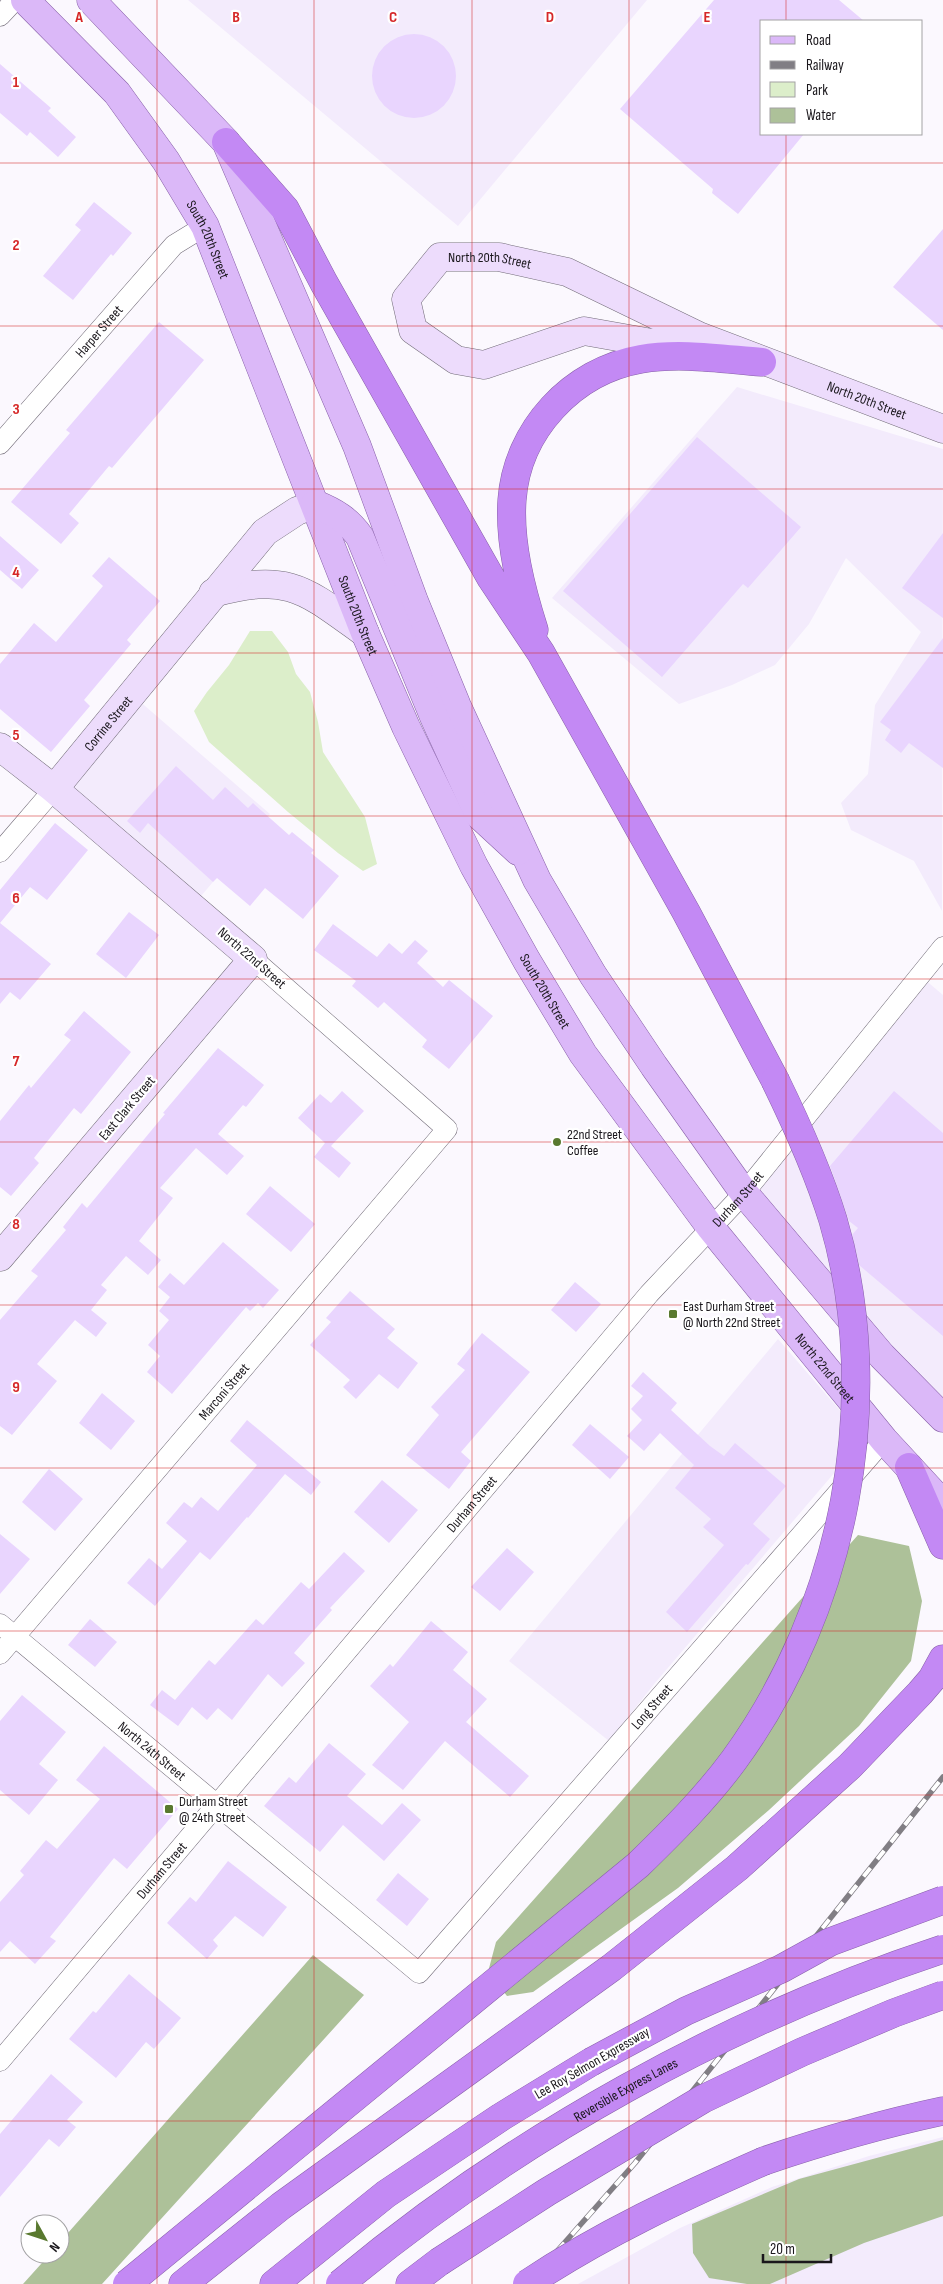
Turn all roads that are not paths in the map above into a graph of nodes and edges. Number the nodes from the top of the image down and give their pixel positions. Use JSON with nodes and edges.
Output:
{"nodes":[{"id":1,"x":15,"y":0,"type":"edge"},
{"id":2,"x":25,"y":0,"type":"edge"},
{"id":3,"x":91,"y":0,"type":"edge"},
{"id":4,"x":0,"y":16,"type":"edge"},
{"id":5,"x":226,"y":142,"type":"junction"},
{"id":6,"x":205,"y":226,"type":"junction"},
{"id":7,"x":762,"y":362,"type":"junction"},
{"id":8,"x":943,"y":429,"type":"edge"},
{"id":9,"x":0,"y":444,"type":"edge"},
{"id":10,"x":315,"y":504,"type":"junction"},
{"id":11,"x":213,"y":593,"type":"junction"},
{"id":12,"x":365,"y":633,"type":"junction"},
{"id":13,"x":541,"y":653,"type":"junction"},
{"id":14,"x":0,"y":747,"type":"edge"},
{"id":15,"x":54,"y":790,"type":"junction"},
{"id":16,"x":0,"y":852,"type":"edge"},
{"id":17,"x":528,"y":861,"type":"junction"},
{"id":18,"x":943,"y":947,"type":"edge"},
{"id":19,"x":253,"y":959,"type":"junction"},
{"id":20,"x":447,"y":1129,"type":"joint"},
{"id":21,"x":744,"y":1193,"type":"junction"},
{"id":22,"x":711,"y":1228,"type":"junction"},
{"id":23,"x":0,"y":1257,"type":"edge"},
{"id":24,"x":943,"y":1418,"type":"edge"},
{"id":25,"x":884,"y":1440,"type":"junction"},
{"id":26,"x":909,"y":1467,"type":"junction"},
{"id":27,"x":943,"y":1504,"type":"edge"},
{"id":28,"x":943,"y":1545,"type":"edge"},
{"id":29,"x":8,"y":1630,"type":"edge"},
{"id":30,"x":0,"y":1654,"type":"edge"},
{"id":31,"x":943,"y":1659,"type":"edge"},
{"id":32,"x":217,"y":1805,"type":"junction"},
{"id":33,"x":943,"y":1900,"type":"edge"},
{"id":34,"x":943,"y":1949,"type":"edge"},
{"id":35,"x":419,"y":1973,"type":"joint"},
{"id":36,"x":943,"y":1995,"type":"edge"},
{"id":37,"x":0,"y":2061,"type":"edge"},
{"id":38,"x":943,"y":2111,"type":"edge"},
{"id":39,"x":127,"y":2284,"type":"edge"},
{"id":40,"x":183,"y":2284,"type":"edge"},
{"id":41,"x":274,"y":2284,"type":"edge"},
{"id":42,"x":340,"y":2284,"type":"edge"},
{"id":43,"x":410,"y":2284,"type":"edge"},
{"id":44,"x":527,"y":2284,"type":"edge"}],
"edges":[{"from":1,"to":4,"type":"street"},
{"from":2,"to":6,"type":"main road","name":"South 20th Street"},
{"from":3,"to":5,"type":"main road"},
{"from":5,"to":13,"type":"highway"},
{"from":5,"to":17,"type":"main road"},
{"from":6,"to":9,"type":"street","name":"Harper Street"},
{"from":6,"to":10,"type":"main road","name":"South 20th Street"},
{"from":7,"to":7,"type":"street","name":"North 20th Street"},
{"from":7,"to":8,"type":"street","name":"North 20th Street"},
{"from":7,"to":13,"type":"highway"},
{"from":10,"to":11,"type":"street","name":"Corrine Street"},
{"from":10,"to":12,"type":"main road","name":"South 20th Street"},
{"from":10,"to":17,"type":"main road"},
{"from":11,"to":12,"type":"street"},
{"from":11,"to":15,"type":"street","name":"Corrine Street"},
{"from":12,"to":22,"type":"main road","name":"South 20th Street"},
{"from":13,"to":39,"type":"highway","bridge":true},
{"from":14,"to":15,"type":"street","name":"North 22nd Street"},
{"from":15,"to":16,"type":"street","name":"Corrine Street"},
{"from":15,"to":19,"type":"street","name":"North 22nd Street"},
{"from":17,"to":21,"type":"main road"},
{"from":18,"to":21,"type":"street","name":"Durham Street"},
{"from":19,"to":20,"type":"street","name":"North 22nd Street"},
{"from":19,"to":23,"type":"street","name":"East Clark Street"},
{"from":20,"to":29,"type":"street","name":"Marconi Street"},
{"from":21,"to":22,"type":"street","name":"Durham Street"},
{"from":21,"to":24,"type":"main road"},
{"from":22,"to":25,"type":"main road","name":"North 22nd Street"},
{"from":22,"to":32,"type":"street","name":"Durham Street"},
{"from":25,"to":26,"type":"main road","name":"North 22nd Street"},
{"from":25,"to":35,"type":"street","name":"Long Street"},
{"from":26,"to":27,"type":"main road","name":"North 22nd Street"},
{"from":26,"to":28,"type":"highway"},
{"from":29,"to":30,"type":"street","name":"Marconi Street"},
{"from":29,"to":32,"type":"street","name":"North 24th Street"},
{"from":31,"to":40,"type":"highway"},
{"from":32,"to":35,"type":"street","name":"North 24th Street"},
{"from":32,"to":37,"type":"street","name":"Durham Street"},
{"from":33,"to":41,"type":"highway","name":"Lee Roy Selmon Expressway","bridge":true},
{"from":34,"to":42,"type":"highway","name":"Reversible Express Lanes","bridge":true},
{"from":36,"to":43,"type":"highway","bridge":true},
{"from":38,"to":44,"type":"highway","bridge":true}]}
